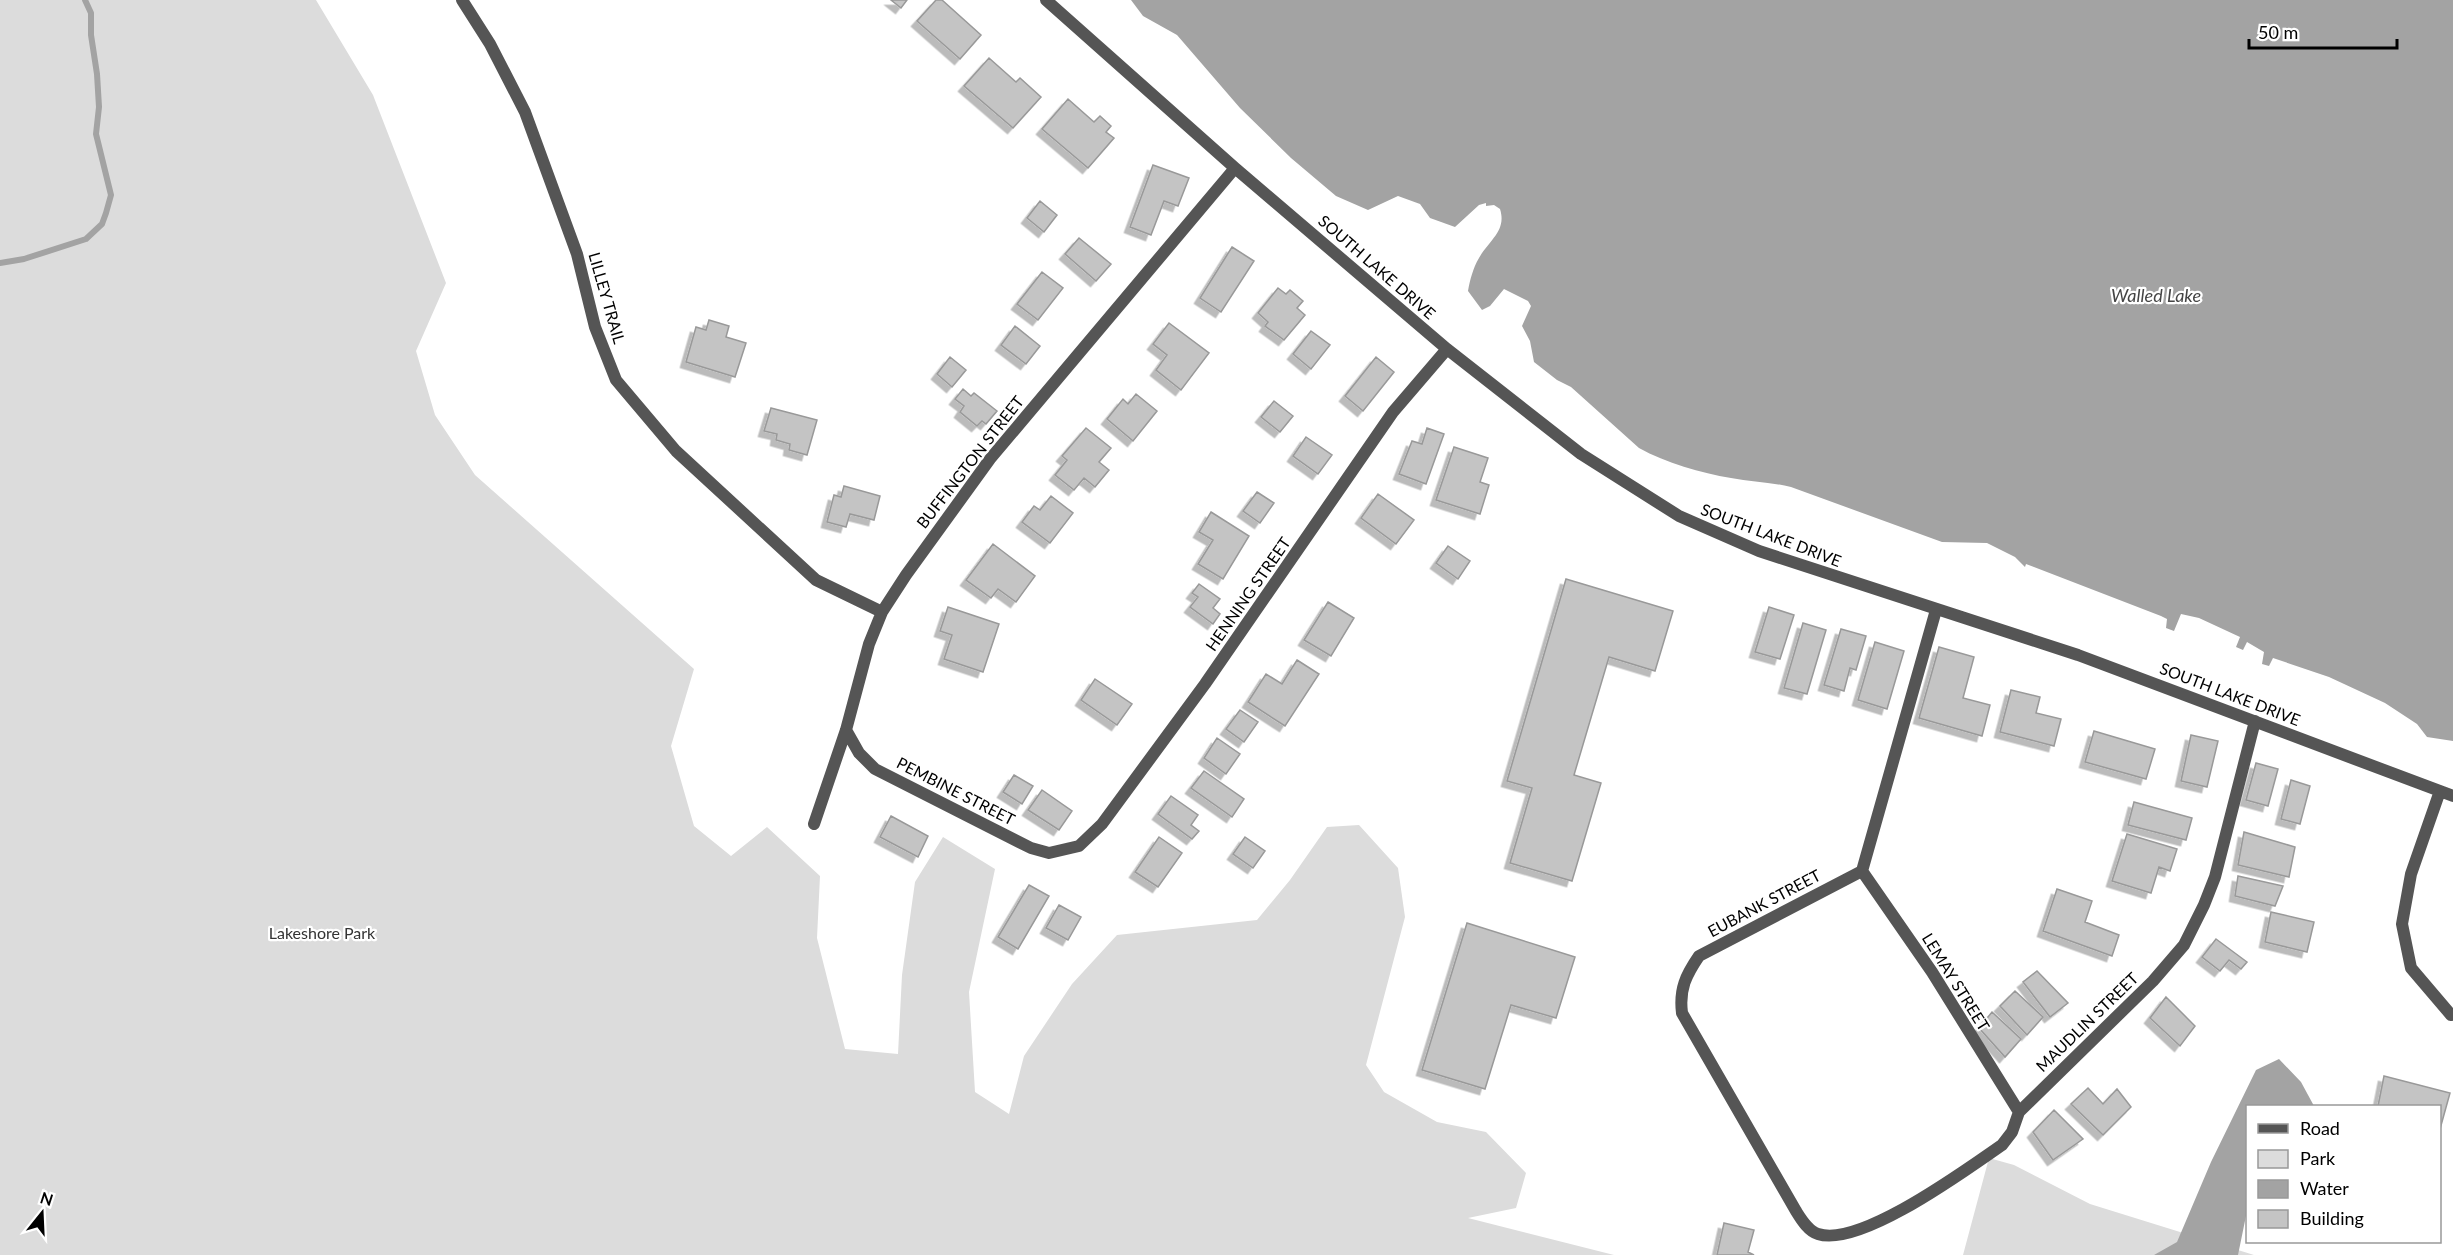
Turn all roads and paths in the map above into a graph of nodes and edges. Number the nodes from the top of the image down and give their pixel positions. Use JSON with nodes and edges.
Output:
{"nodes":[{"id":1,"x":462,"y":0,"type":"edge"},
{"id":2,"x":1046,"y":0,"type":"edge"},
{"id":3,"x":1235,"y":168,"type":"junction"},
{"id":4,"x":1447,"y":349,"type":"junction"},
{"id":5,"x":1936,"y":610,"type":"junction"},
{"id":6,"x":882,"y":612,"type":"junction"},
{"id":7,"x":2255,"y":721,"type":"junction"},
{"id":8,"x":846,"y":730,"type":"junction"},
{"id":9,"x":2440,"y":791,"type":"junction"},
{"id":10,"x":2453,"y":796,"type":"edge"},
{"id":11,"x":814,"y":824,"type":"dead end"},
{"id":12,"x":1069,"y":848,"type":"joint"},
{"id":13,"x":1862,"y":871,"type":"junction"},
{"id":14,"x":2451,"y":1015,"type":"dead end"},
{"id":15,"x":2019,"y":1112,"type":"junction"},
{"id":16,"x":1817,"y":1234,"type":"joint"}],
"edges":[{"from":1,"to":6,"type":"street","name":"LILLEY TRAIL"},
{"from":2,"to":3,"type":"street","name":"SOUTH LAKE DRIVE"},
{"from":3,"to":4,"type":"street","name":"SOUTH LAKE DRIVE"},
{"from":3,"to":6,"type":"street","name":"BUFFINGTON STREET"},
{"from":4,"to":5,"type":"street","name":"SOUTH LAKE DRIVE"},
{"from":4,"to":12,"type":"street","name":"HENNING STREET"},
{"from":5,"to":7,"type":"street","name":"SOUTH LAKE DRIVE"},
{"from":5,"to":13,"type":"street"},
{"from":6,"to":8,"type":"street","name":"BUFFINGTON STREET"},
{"from":7,"to":9,"type":"street","name":"SOUTH LAKE DRIVE"},
{"from":7,"to":15,"type":"street","name":"MAUDLIN STREET"},
{"from":8,"to":11,"type":"street","name":"BUFFINGTON STREET"},
{"from":8,"to":12,"type":"street","name":"PEMBINE STREET"},
{"from":9,"to":10,"type":"street","name":"SOUTH LAKE DRIVE"},
{"from":9,"to":14,"type":"street"},
{"from":13,"to":15,"type":"street","name":"LEMAY STREET"},
{"from":13,"to":16,"type":"street","name":"EUBANK STREET"},
{"from":15,"to":16,"type":"street","name":"MAUDLIN STREET"}]}
